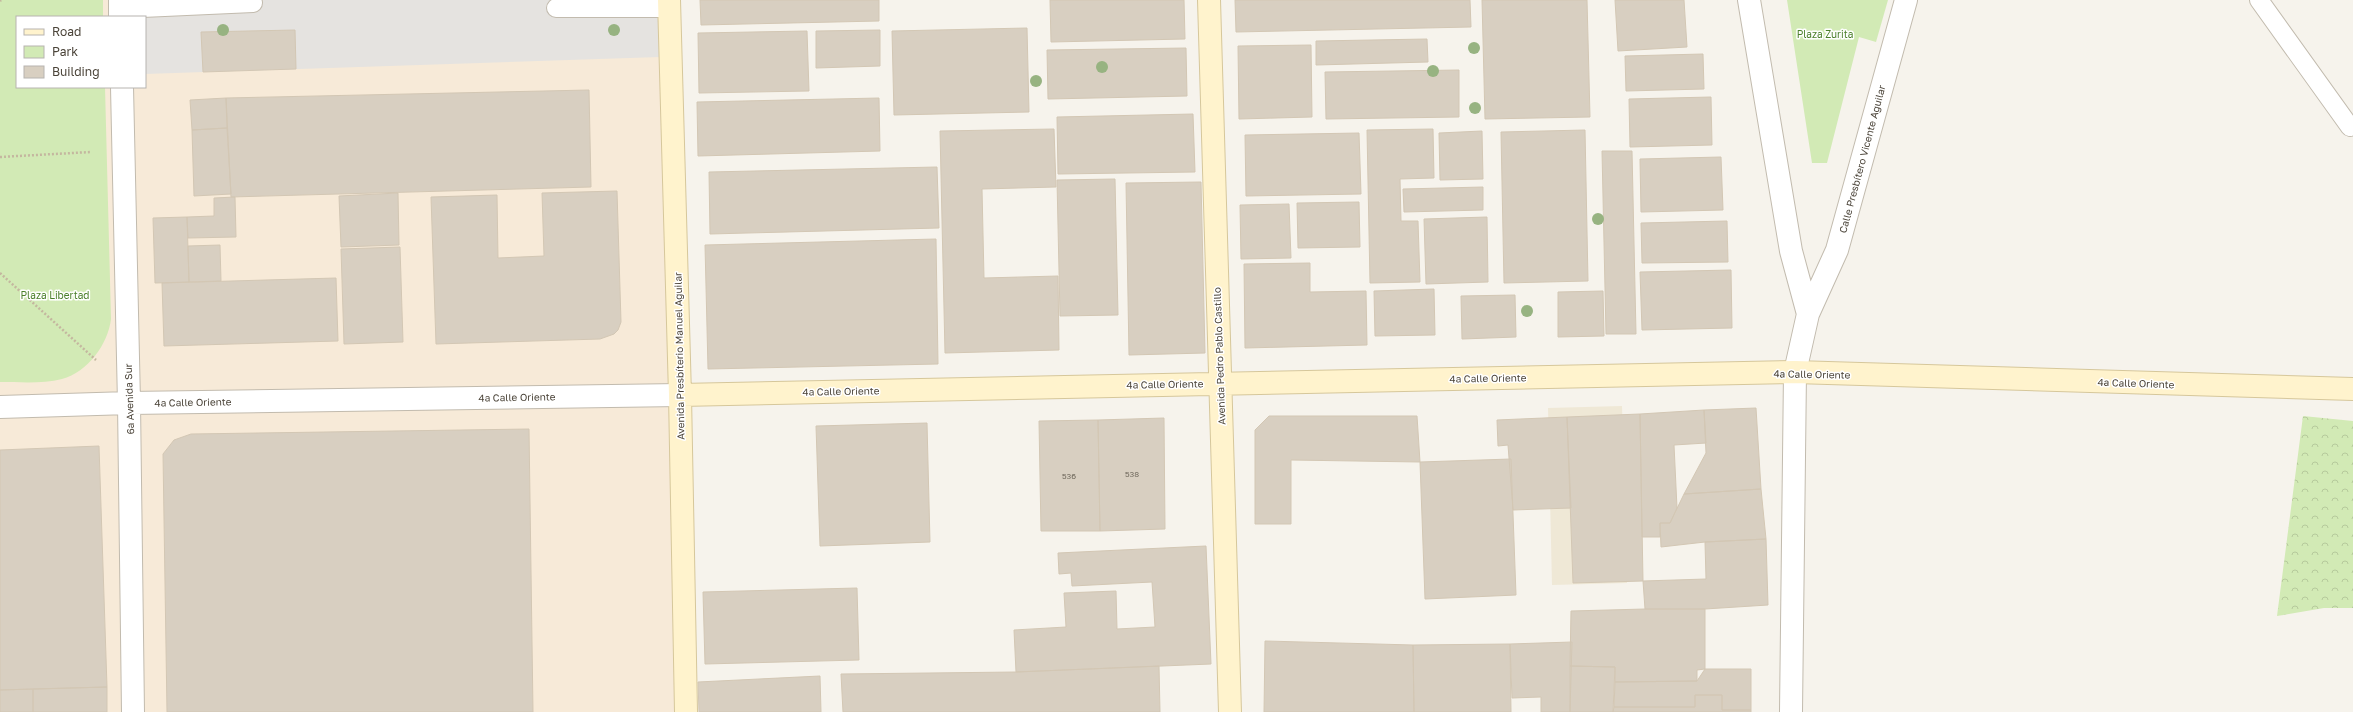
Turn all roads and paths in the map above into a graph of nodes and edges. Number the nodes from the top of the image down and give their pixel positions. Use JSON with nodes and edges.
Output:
{"nodes":[{"id":1,"x":1209,"y":0,"type":"edge"},
{"id":2,"x":1750,"y":0,"type":"edge"},
{"id":3,"x":1906,"y":0,"type":"edge"},
{"id":4,"x":2260,"y":0,"type":"edge"},
{"id":5,"x":253,"y":3,"type":"dead end"},
{"id":6,"x":669,"y":4,"type":"edge"},
{"id":7,"x":556,"y":8,"type":"dead end"},
{"id":8,"x":120,"y":9,"type":"edge"},
{"id":9,"x":122,"y":88,"type":"edge"},
{"id":10,"x":2350,"y":126,"type":"dead end"},
{"id":11,"x":123,"y":150,"type":"junction"},
{"id":12,"x":0,"y":157,"type":"edge"},
{"id":13,"x":0,"y":273,"type":"edge"},
{"id":14,"x":1808,"y":314,"type":"junction"},
{"id":15,"x":1795,"y":372,"type":"junction"},
{"id":16,"x":1219,"y":383,"type":"junction"},
{"id":17,"x":2353,"y":389,"type":"edge"},
{"id":18,"x":129,"y":393,"type":"junction"},
{"id":19,"x":680,"y":395,"type":"junction"},
{"id":20,"x":0,"y":407,"type":"edge"},
{"id":21,"x":133,"y":712,"type":"edge"},
{"id":22,"x":686,"y":712,"type":"edge"},
{"id":23,"x":1230,"y":712,"type":"edge"},
{"id":24,"x":1791,"y":712,"type":"edge"}],
"edges":[{"from":1,"to":16,"type":"street","name":"Avenida Pedro Pablo Castillo"},
{"from":2,"to":14,"type":"street"},
{"from":3,"to":14,"type":"street","name":"Calle Presbítero Vicente Aguilar"},
{"from":4,"to":10,"type":"lane"},
{"from":5,"to":8,"type":"lane"},
{"from":6,"to":7,"type":"lane"},
{"from":6,"to":19,"type":"street","name":"Avenida Presbíterio Manuel Aguilar"},
{"from":9,"to":11,"type":"street","name":"6a Avenida Sur"},
{"from":11,"to":12,"type":"path"},
{"from":11,"to":18,"type":"street","name":"6a Avenida Sur"},
{"from":13,"to":18,"type":"path"},
{"from":14,"to":15,"type":"street","name":"Calle Presbítero Vicente Aguilar"},
{"from":15,"to":16,"type":"street","name":"4a Calle Oriente"},
{"from":15,"to":17,"type":"street","name":"4a Calle Oriente"},
{"from":15,"to":24,"type":"street","name":"Calle Presbítero Vicente Aguilar"},
{"from":16,"to":19,"type":"street","name":"4a Calle Oriente"},
{"from":16,"to":23,"type":"street","name":"Avenida Pedro Pablo Castillo"},
{"from":18,"to":19,"type":"street","name":"4a Calle Oriente"},
{"from":18,"to":20,"type":"street","name":"4a Calle Oriente"},
{"from":18,"to":21,"type":"street","name":"6a Avenida Sur"},
{"from":19,"to":22,"type":"street","name":"Avenida Presbíterio Manuel Aguilar"}]}
